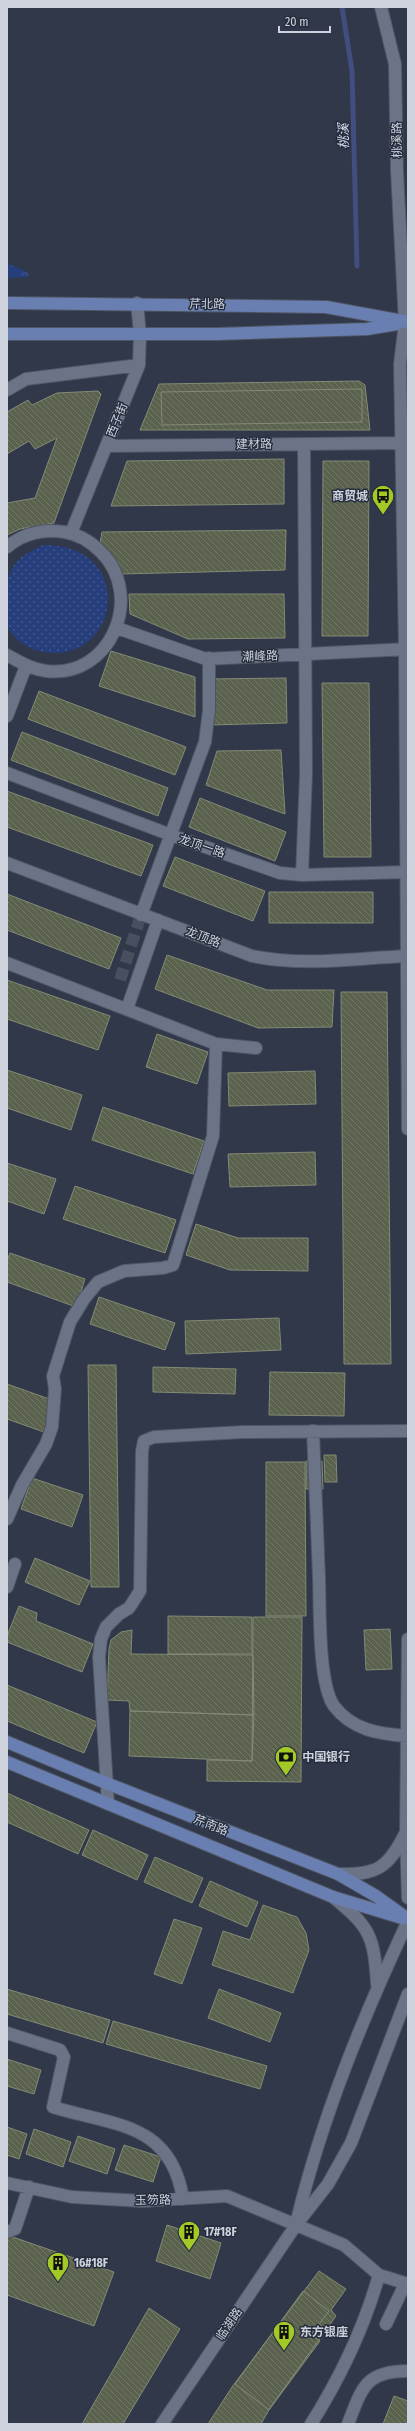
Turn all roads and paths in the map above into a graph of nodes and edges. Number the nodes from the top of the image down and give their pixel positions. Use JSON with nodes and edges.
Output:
{"nodes":[{"id":1,"x":380,"y":7,"type":"edge"},
{"id":2,"x":7,"y":303,"type":"edge"},
{"id":3,"x":137,"y":303,"type":"junction"},
{"id":4,"x":407,"y":325,"type":"edge"},
{"id":5,"x":7,"y":334,"type":"edge"},
{"id":6,"x":140,"y":334,"type":"junction"},
{"id":7,"x":139,"y":365,"type":"junction"},
{"id":8,"x":7,"y":390,"type":"edge"},
{"id":9,"x":402,"y":443,"type":"junction"},
{"id":10,"x":304,"y":444,"type":"junction"},
{"id":11,"x":106,"y":446,"type":"junction"},
{"id":12,"x":71,"y":533,"type":"junction"},
{"id":13,"x":7,"y":547,"type":"edge"},
{"id":14,"x":117,"y":628,"type":"junction"},
{"id":15,"x":406,"y":650,"type":"edge"},
{"id":16,"x":304,"y":654,"type":"junction"},
{"id":17,"x":7,"y":655,"type":"edge"},
{"id":18,"x":209,"y":658,"type":"junction"},
{"id":19,"x":26,"y":666,"type":"junction"},
{"id":20,"x":7,"y":716,"type":"edge"},
{"id":21,"x":407,"y":757,"type":"edge"},
{"id":22,"x":7,"y":773,"type":"edge"},
{"id":23,"x":171,"y":835,"type":"junction"},
{"id":24,"x":7,"y":863,"type":"edge"},
{"id":25,"x":407,"y":872,"type":"junction"},
{"id":26,"x":302,"y":875,"type":"junction"},
{"id":27,"x":141,"y":915,"type":"junction"},
{"id":28,"x":158,"y":920,"type":"junction"},
{"id":29,"x":408,"y":956,"type":"edge"},
{"id":30,"x":7,"y":963,"type":"edge"},
{"id":31,"x":128,"y":1009,"type":"junction"},
{"id":32,"x":216,"y":1044,"type":"junction"},
{"id":33,"x":256,"y":1048,"type":"dead end"},
{"id":34,"x":408,"y":1121,"type":"edge"},
{"id":35,"x":408,"y":1129,"type":"edge"},
{"id":36,"x":313,"y":1431,"type":"junction"},
{"id":37,"x":408,"y":1431,"type":"edge"},
{"id":38,"x":7,"y":1519,"type":"edge"},
{"id":39,"x":15,"y":1564,"type":"dead end"},
{"id":40,"x":7,"y":1586,"type":"edge"},
{"id":41,"x":408,"y":1638,"type":"edge"},
{"id":42,"x":407,"y":1736,"type":"junction"},
{"id":43,"x":7,"y":1742,"type":"edge"},
{"id":44,"x":7,"y":1762,"type":"edge"},
{"id":45,"x":106,"y":1783,"type":"junction"},
{"id":46,"x":108,"y":1804,"type":"junction"},
{"id":47,"x":406,"y":1833,"type":"junction"},
{"id":48,"x":338,"y":1874,"type":"junction"},
{"id":49,"x":333,"y":1897,"type":"junction"},
{"id":50,"x":408,"y":1898,"type":"edge"},
{"id":51,"x":408,"y":1920,"type":"edge"},
{"id":52,"x":378,"y":1986,"type":"junction"},
{"id":53,"x":408,"y":1994,"type":"edge"},
{"id":54,"x":7,"y":2033,"type":"edge"},
{"id":55,"x":7,"y":2182,"type":"edge"},
{"id":56,"x":29,"y":2188,"type":"junction"},
{"id":57,"x":183,"y":2199,"type":"junction"},
{"id":58,"x":296,"y":2225,"type":"junction"},
{"id":59,"x":7,"y":2232,"type":"edge"},
{"id":60,"x":379,"y":2275,"type":"junction"},
{"id":61,"x":406,"y":2284,"type":"edge"},
{"id":62,"x":386,"y":2324,"type":"dead end"},
{"id":63,"x":408,"y":2371,"type":"edge"},
{"id":64,"x":162,"y":2424,"type":"edge"},
{"id":65,"x":310,"y":2424,"type":"edge"},
{"id":66,"x":348,"y":2424,"type":"edge"}],
"edges":[{"from":1,"to":4,"type":"street","name":"桃溪路"},
{"from":2,"to":3,"type":"main road","name":"芹北路"},
{"from":3,"to":4,"type":"main road","name":"芹北路"},
{"from":3,"to":6,"type":"street","name":"西子街"},
{"from":4,"to":6,"type":"main road"},
{"from":4,"to":9,"type":"street","name":"桃溪路"},
{"from":5,"to":6,"type":"main road"},
{"from":6,"to":7,"type":"street","name":"西子街"},
{"from":7,"to":8,"type":"street"},
{"from":7,"to":11,"type":"street","name":"西子街"},
{"from":9,"to":10,"type":"street","name":"建材路"},
{"from":9,"to":15,"type":"street","name":"桃溪路"},
{"from":10,"to":11,"type":"street","name":"建材路"},
{"from":10,"to":16,"type":"street"},
{"from":11,"to":12,"type":"street","name":"西子街"},
{"from":12,"to":13,"type":"street"},
{"from":12,"to":14,"type":"street"},
{"from":14,"to":18,"type":"street","name":"潮峰路"},
{"from":14,"to":19,"type":"street"},
{"from":15,"to":16,"type":"street","name":"潮峰路"},
{"from":15,"to":21,"type":"street","name":"桃溪路"},
{"from":16,"to":18,"type":"street","name":"潮峰路"},
{"from":16,"to":26,"type":"street"},
{"from":17,"to":19,"type":"street"},
{"from":18,"to":23,"type":"street"},
{"from":19,"to":20,"type":"street"},
{"from":21,"to":25,"type":"street","name":"桃溪路"},
{"from":22,"to":23,"type":"street","name":"龙顶一路"},
{"from":23,"to":26,"type":"street","name":"龙顶一路"},
{"from":23,"to":27,"type":"street"},
{"from":24,"to":27,"type":"street","name":"龙顶路"},
{"from":25,"to":26,"type":"street","name":"龙顶一路"},
{"from":25,"to":29,"type":"street","name":"桃溪路"},
{"from":27,"to":28,"type":"street","name":"龙顶路"},
{"from":28,"to":29,"type":"street","name":"龙顶路"},
{"from":28,"to":31,"type":"street"},
{"from":29,"to":34,"type":"street","name":"桃溪路"},
{"from":30,"to":31,"type":"street"},
{"from":31,"to":32,"type":"street"},
{"from":32,"to":33,"type":"street"},
{"from":32,"to":38,"type":"street"},
{"from":34,"to":35,"type":"street","name":"桃溪路"},
{"from":36,"to":37,"type":"street"},
{"from":36,"to":42,"type":"street"},
{"from":36,"to":45,"type":"street"},
{"from":39,"to":40,"type":"street"},
{"from":41,"to":42,"type":"street"},
{"from":42,"to":47,"type":"street"},
{"from":43,"to":45,"type":"main road","name":"芹南路"},
{"from":44,"to":46,"type":"main road"},
{"from":45,"to":46,"type":"street"},
{"from":45,"to":48,"type":"main road","name":"芹南路"},
{"from":46,"to":49,"type":"main road"},
{"from":47,"to":48,"type":"street"},
{"from":47,"to":50,"type":"street"},
{"from":48,"to":51,"type":"main road","name":"芹南路"},
{"from":49,"to":51,"type":"main road"},
{"from":49,"to":52,"type":"street"},
{"from":51,"to":52,"type":"street"},
{"from":52,"to":58,"type":"street"},
{"from":53,"to":58,"type":"street","name":"临湖路"},
{"from":54,"to":57,"type":"street"},
{"from":55,"to":56,"type":"street","name":"玉笏路"},
{"from":56,"to":57,"type":"street","name":"玉笏路"},
{"from":56,"to":59,"type":"street"},
{"from":57,"to":58,"type":"street","name":"玉笏路"},
{"from":58,"to":60,"type":"street","name":"玉笏路"},
{"from":58,"to":64,"type":"street","name":"临湖路"},
{"from":60,"to":61,"type":"street"},
{"from":60,"to":65,"type":"street"},
{"from":61,"to":62,"type":"street"},
{"from":63,"to":66,"type":"street"}]}
